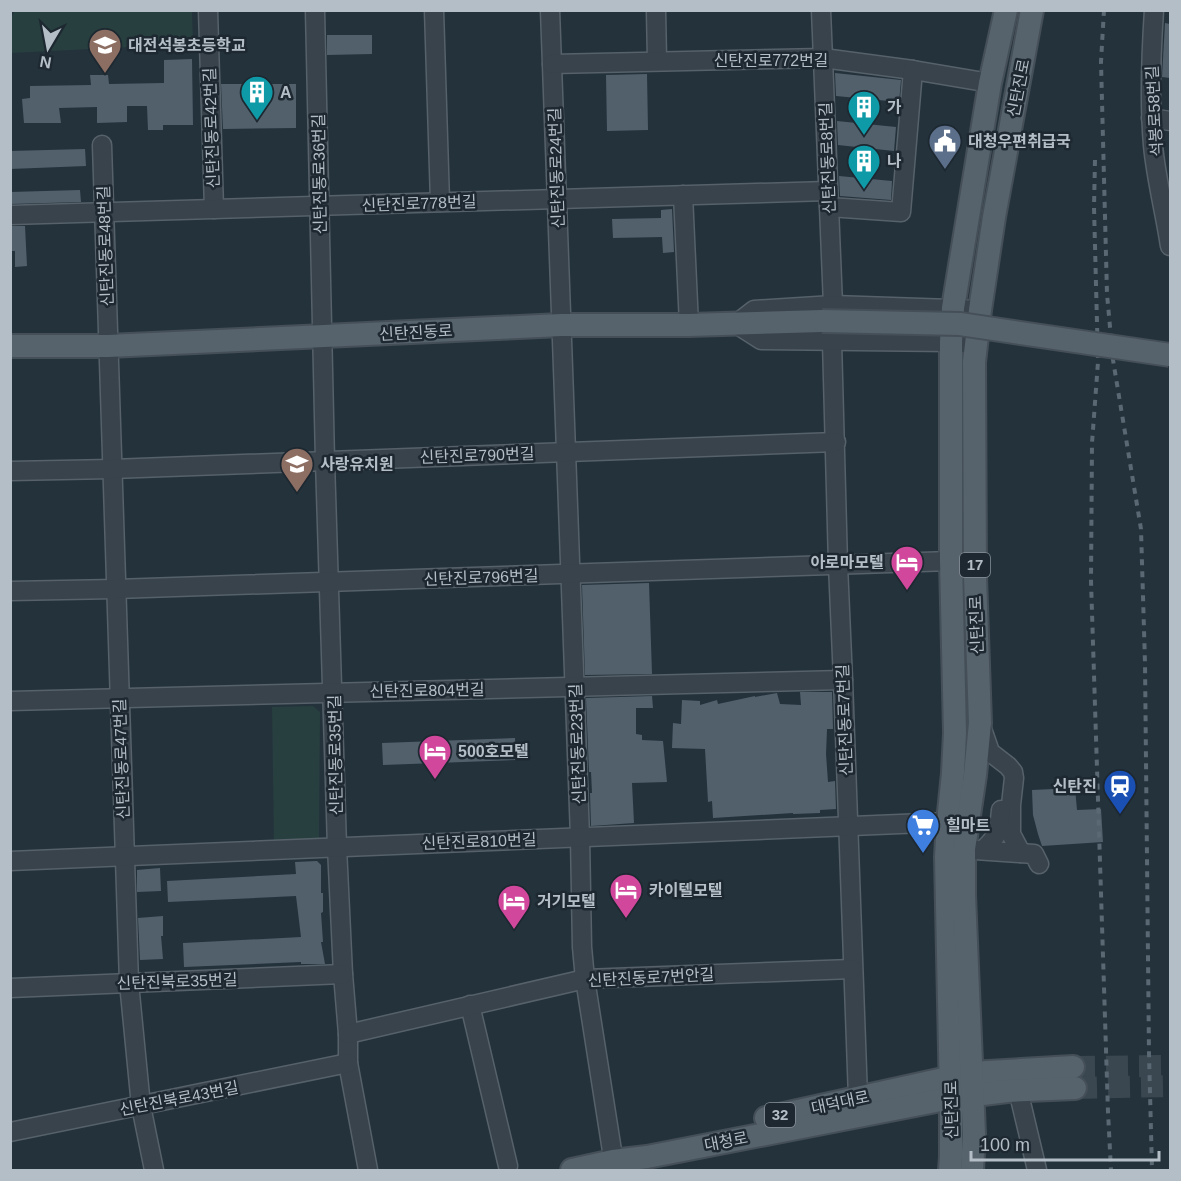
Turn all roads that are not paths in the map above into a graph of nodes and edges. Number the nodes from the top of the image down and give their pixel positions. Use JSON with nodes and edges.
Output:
{"nodes":[{"id":1,"x":208,"y":10,"type":"edge"},
{"id":2,"x":315,"y":10,"type":"edge"},
{"id":3,"x":434,"y":10,"type":"edge"},
{"id":4,"x":550,"y":10,"type":"edge"},
{"id":5,"x":656,"y":10,"type":"edge"},
{"id":6,"x":821,"y":10,"type":"edge"},
{"id":7,"x":1006,"y":10,"type":"edge"},
{"id":8,"x":1032,"y":10,"type":"edge"},
{"id":9,"x":1154,"y":10,"type":"edge"},
{"id":10,"x":823,"y":58,"type":"junction"},
{"id":11,"x":657,"y":62,"type":"junction"},
{"id":12,"x":552,"y":64,"type":"junction"},
{"id":13,"x":914,"y":70,"type":"junction"},
{"id":14,"x":990,"y":83,"type":"junction"},
{"id":15,"x":1151,"y":118,"type":"junction"},
{"id":16,"x":1170,"y":122,"type":"edge"},
{"id":17,"x":102,"y":146,"type":"dead end"},
{"id":18,"x":978,"y":154,"type":"junction"},
{"id":19,"x":683,"y":195,"type":"junction"},
{"id":20,"x":557,"y":199,"type":"junction"},
{"id":21,"x":829,"y":199,"type":"junction"},
{"id":22,"x":997,"y":199,"type":"junction"},
{"id":23,"x":440,"y":202,"type":"junction"},
{"id":24,"x":320,"y":206,"type":"junction"},
{"id":25,"x":214,"y":209,"type":"junction"},
{"id":26,"x":104,"y":212,"type":"junction"},
{"id":27,"x":10,"y":215,"type":"edge"},
{"id":28,"x":1170,"y":234,"type":"edge"},
{"id":29,"x":953,"y":308,"type":"junction"},
{"id":30,"x":980,"y":310,"type":"junction"},
{"id":31,"x":829,"y":322,"type":"junction"},
{"id":32,"x":561,"y":325,"type":"junction"},
{"id":33,"x":689,"y":326,"type":"junction"},
{"id":34,"x":322,"y":337,"type":"junction"},
{"id":35,"x":951,"y":342,"type":"junction"},
{"id":36,"x":976,"y":344,"type":"junction"},
{"id":37,"x":10,"y":346,"type":"edge"},
{"id":38,"x":108,"y":346,"type":"junction"},
{"id":39,"x":1170,"y":356,"type":"edge"},
{"id":40,"x":836,"y":442,"type":"junction"},
{"id":41,"x":565,"y":452,"type":"junction"},
{"id":42,"x":325,"y":461,"type":"junction"},
{"id":43,"x":112,"y":469,"type":"junction"},
{"id":44,"x":10,"y":471,"type":"edge"},
{"id":45,"x":951,"y":561,"type":"junction"},
{"id":46,"x":838,"y":565,"type":"junction"},
{"id":47,"x":571,"y":574,"type":"junction"},
{"id":48,"x":330,"y":582,"type":"junction"},
{"id":49,"x":116,"y":589,"type":"junction"},
{"id":50,"x":10,"y":591,"type":"edge"},
{"id":51,"x":843,"y":680,"type":"junction"},
{"id":52,"x":574,"y":687,"type":"junction"},
{"id":53,"x":333,"y":693,"type":"junction"},
{"id":54,"x":119,"y":698,"type":"junction"},
{"id":55,"x":10,"y":701,"type":"edge"},
{"id":56,"x":980,"y":723,"type":"junction"},
{"id":57,"x":990,"y":752,"type":"junction"},
{"id":58,"x":948,"y":822,"type":"junction"},
{"id":59,"x":848,"y":826,"type":"junction"},
{"id":60,"x":580,"y":837,"type":"junction"},
{"id":61,"x":337,"y":847,"type":"junction"},
{"id":62,"x":974,"y":850,"type":"junction"},
{"id":63,"x":1021,"y":853,"type":"junction"},
{"id":64,"x":125,"y":856,"type":"junction"},
{"id":65,"x":10,"y":861,"type":"edge"},
{"id":66,"x":1039,"y":864,"type":"dead end"},
{"id":67,"x":852,"y":969,"type":"junction"},
{"id":68,"x":343,"y":974,"type":"junction"},
{"id":69,"x":585,"y":979,"type":"junction"},
{"id":70,"x":129,"y":983,"type":"junction"},
{"id":71,"x":10,"y":988,"type":"edge"},
{"id":72,"x":470,"y":1005,"type":"junction"},
{"id":73,"x":348,"y":1034,"type":"junction"},
{"id":74,"x":348,"y":1064,"type":"junction"},
{"id":75,"x":961,"y":1085,"type":"junction"},
{"id":76,"x":1018,"y":1090,"type":"junction"},
{"id":77,"x":858,"y":1098,"type":"junction"},
{"id":78,"x":911,"y":1105,"type":"junction"},
{"id":79,"x":141,"y":1106,"type":"junction"},
{"id":80,"x":10,"y":1131,"type":"edge"},
{"id":81,"x":951,"y":1138,"type":"junction"},
{"id":82,"x":508,"y":1166,"type":"dead end"},
{"id":83,"x":614,"y":1166,"type":"edge"},
{"id":84,"x":154,"y":1170,"type":"edge"},
{"id":85,"x":368,"y":1170,"type":"edge"},
{"id":86,"x":572,"y":1170,"type":"edge"},
{"id":87,"x":950,"y":1170,"type":"edge"},
{"id":88,"x":972,"y":1170,"type":"edge"},
{"id":89,"x":1037,"y":1170,"type":"edge"}],
"edges":[{"from":1,"to":25,"type":"street","name":"신탄진동로42번길"},
{"from":2,"to":24,"type":"street","name":"신탄진동로36번길"},
{"from":3,"to":23,"type":"street"},
{"from":4,"to":12,"type":"street","name":"신탄진동로24번길"},
{"from":5,"to":11,"type":"street"},
{"from":6,"to":10,"type":"street","name":"신탄진동로8번길"},
{"from":7,"to":14,"type":"main road","name":"신탄진로","number":"17"},
{"from":8,"to":22,"type":"main road","name":"신탄진로","number":"17"},
{"from":9,"to":15,"type":"street","name":"석봉로58번길"},
{"from":10,"to":11,"type":"street","name":"신탄진로772번길"},
{"from":10,"to":13,"type":"street","name":"신탄진로772번길"},
{"from":10,"to":21,"type":"street","name":"신탄진동로8번길"},
{"from":11,"to":12,"type":"street","name":"신탄진로772번길"},
{"from":12,"to":20,"type":"street","name":"신탄진동로24번길"},
{"from":13,"to":14,"type":"street","name":"신탄진로772번길"},
{"from":13,"to":21,"type":"street","name":"신탄진로778번길"},
{"from":14,"to":18,"type":"main road","name":"신탄진로","number":"17"},
{"from":15,"to":16,"type":"street"},
{"from":15,"to":28,"type":"street","name":"석봉로58번길"},
{"from":17,"to":26,"type":"street","name":"신탄진동로48번길"},
{"from":18,"to":22,"type":"main road"},
{"from":18,"to":29,"type":"main road","name":"신탄진로","number":"17"},
{"from":19,"to":20,"type":"street","name":"신탄진로778번길"},
{"from":19,"to":21,"type":"street","name":"신탄진로778번길"},
{"from":19,"to":33,"type":"street"},
{"from":20,"to":23,"type":"street","name":"신탄진로778번길"},
{"from":20,"to":32,"type":"street","name":"신탄진동로24번길"},
{"from":21,"to":31,"type":"street","name":"신탄진동로8번길"},
{"from":22,"to":30,"type":"main road","name":"신탄진로","number":"17"},
{"from":23,"to":24,"type":"street","name":"신탄진로778번길"},
{"from":24,"to":25,"type":"street","name":"신탄진로778번길"},
{"from":24,"to":34,"type":"street","name":"신탄진동로36번길"},
{"from":25,"to":26,"type":"street","name":"신탄진로778번길"},
{"from":26,"to":27,"type":"street","name":"신탄진로778번길"},
{"from":26,"to":38,"type":"street","name":"신탄진동로48번길"},
{"from":29,"to":30,"type":"street"},
{"from":29,"to":31,"type":"street"},
{"from":29,"to":35,"type":"main road","name":"신탄진로","number":"17"},
{"from":30,"to":36,"type":"main road","name":"신탄진로","number":"17"},
{"from":31,"to":33,"type":"main road","name":"신탄진동로"},
{"from":31,"to":35,"type":"street"},
{"from":31,"to":39,"type":"main road","name":"신탄진동로","bridge":true},
{"from":31,"to":40,"type":"street","name":"신탄진동로7번길"},
{"from":32,"to":33,"type":"main road","name":"신탄진동로"},
{"from":32,"to":34,"type":"main road","name":"신탄진동로"},
{"from":32,"to":41,"type":"street","name":"신탄진동로23번길"},
{"from":34,"to":38,"type":"main road","name":"신탄진동로"},
{"from":34,"to":42,"type":"street","name":"신탄진동로35번길"},
{"from":35,"to":36,"type":"street"},
{"from":35,"to":45,"type":"main road","name":"신탄진로","number":"17"},
{"from":36,"to":56,"type":"main road","name":"신탄진로","number":"17"},
{"from":37,"to":38,"type":"main road","name":"신탄진동로"},
{"from":38,"to":43,"type":"street","name":"신탄진동로47번길"},
{"from":40,"to":41,"type":"street","name":"신탄진로790번길"},
{"from":40,"to":46,"type":"street","name":"신탄진동로7번길"},
{"from":41,"to":42,"type":"street","name":"신탄진로790번길"},
{"from":41,"to":47,"type":"street","name":"신탄진동로23번길"},
{"from":42,"to":43,"type":"street","name":"신탄진로790번길"},
{"from":42,"to":48,"type":"street","name":"신탄진동로35번길"},
{"from":43,"to":44,"type":"street","name":"신탄진로790번길"},
{"from":43,"to":49,"type":"street","name":"신탄진동로47번길"},
{"from":45,"to":46,"type":"street","name":"신탄진로796번길"},
{"from":45,"to":58,"type":"main road","name":"신탄진로","number":"17"},
{"from":46,"to":47,"type":"street","name":"신탄진로796번길"},
{"from":46,"to":51,"type":"street","name":"신탄진동로7번길"},
{"from":47,"to":48,"type":"street","name":"신탄진로796번길"},
{"from":47,"to":52,"type":"street","name":"신탄진동로23번길"},
{"from":48,"to":49,"type":"street","name":"신탄진로796번길"},
{"from":48,"to":53,"type":"street","name":"신탄진동로35번길"},
{"from":49,"to":50,"type":"street","name":"신탄진로796번길"},
{"from":49,"to":54,"type":"street","name":"신탄진동로47번길"},
{"from":51,"to":52,"type":"street","name":"신탄진로804번길"},
{"from":51,"to":59,"type":"street","name":"신탄진동로7번길"},
{"from":52,"to":53,"type":"street","name":"신탄진로804번길"},
{"from":52,"to":60,"type":"street","name":"신탄진동로23번길"},
{"from":53,"to":54,"type":"street","name":"신탄진로804번길"},
{"from":53,"to":61,"type":"street","name":"신탄진동로35번길"},
{"from":54,"to":55,"type":"street","name":"신탄진로804번길"},
{"from":54,"to":64,"type":"street","name":"신탄진동로47번길"},
{"from":56,"to":57,"type":"street"},
{"from":56,"to":62,"type":"main road","name":"신탄진로","number":"17"},
{"from":57,"to":62,"type":"street"},
{"from":57,"to":63,"type":"street"},
{"from":58,"to":59,"type":"street","name":"신탄진로810번길"},
{"from":58,"to":75,"type":"main road","name":"신탄진로","number":"17"},
{"from":59,"to":60,"type":"street","name":"신탄진로810번길"},
{"from":59,"to":67,"type":"street","name":"신탄진동로7번길"},
{"from":60,"to":61,"type":"street","name":"신탄진로810번길"},
{"from":60,"to":69,"type":"street","name":"신탄진동로23번길"},
{"from":61,"to":64,"type":"street","name":"신탄진로810번길"},
{"from":61,"to":68,"type":"street","name":"신탄진동로35번길"},
{"from":62,"to":63,"type":"street"},
{"from":62,"to":75,"type":"main road","name":"신탄진로","number":"17"},
{"from":63,"to":66,"type":"street"},
{"from":64,"to":65,"type":"street","name":"신탄진로810번길"},
{"from":64,"to":70,"type":"street","name":"신탄진동로47번길"},
{"from":67,"to":69,"type":"street","name":"신탄진동로7번안길"},
{"from":67,"to":77,"type":"street","name":"신탄진동로7번길"},
{"from":68,"to":70,"type":"street","name":"신탄진북로35번길"},
{"from":68,"to":73,"type":"street","name":"신탄진동로35번길"},
{"from":69,"to":72,"type":"street","name":"신탄진동로7번안길"},
{"from":69,"to":83,"type":"street","name":"신탄진동로23번길"},
{"from":70,"to":71,"type":"street","name":"신탄진북로35번길"},
{"from":70,"to":79,"type":"street","name":"신탄진동로47번길"},
{"from":72,"to":73,"type":"street","name":"신탄진동로7번안길"},
{"from":72,"to":82,"type":"street"},
{"from":73,"to":74,"type":"street","name":"신탄진동로35번길"},
{"from":74,"to":79,"type":"street","name":"신탄진북로43번길"},
{"from":74,"to":85,"type":"street","name":"신탄진동로35번길"},
{"from":75,"to":76,"type":"main road","name":"대덕대로","number":"32"},
{"from":75,"to":76,"type":"main road","name":"대덕대로","number":"32"},
{"from":75,"to":77,"type":"main road","name":"대덕대로","number":"32"},
{"from":75,"to":78,"type":"main road","name":"대청로","number":"32"},
{"from":75,"to":81,"type":"main road","name":"신탄진로","number":"17"},
{"from":75,"to":88,"type":"main road","name":"신탄진로","number":"17"},
{"from":76,"to":89,"type":"street"},
{"from":77,"to":83,"type":"main road","name":"대덕대로","number":"32"},
{"from":78,"to":81,"type":"main road"},
{"from":78,"to":83,"type":"main road","name":"대청로","number":"32"},
{"from":79,"to":80,"type":"street","name":"신탄진북로43번길"},
{"from":79,"to":84,"type":"street","name":"신탄진동로47번길"},
{"from":81,"to":87,"type":"main road","name":"신탄진로","number":"17"},
{"from":83,"to":86,"type":"main road","name":"대청로","number":"32"}]}
